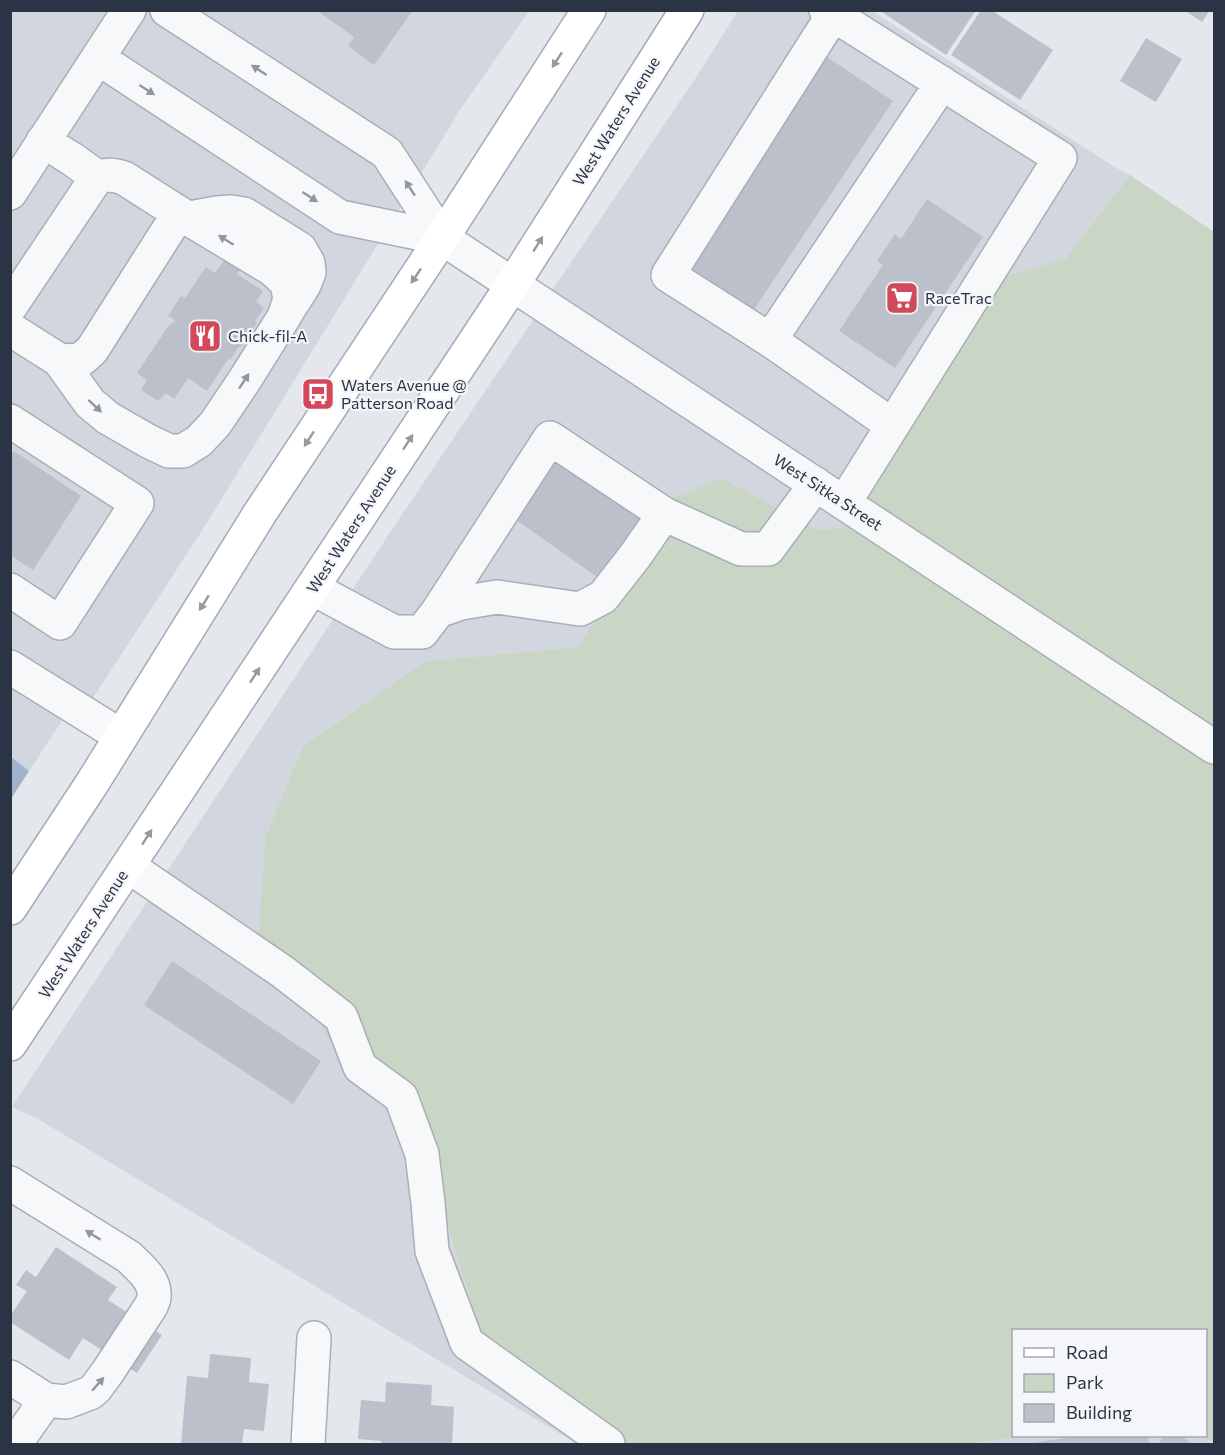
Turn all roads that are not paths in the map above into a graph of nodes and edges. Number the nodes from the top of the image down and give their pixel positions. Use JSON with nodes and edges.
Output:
{"nodes":[{"id":1,"x":129,"y":10,"type":"edge"},
{"id":2,"x":167,"y":10,"type":"edge"},
{"id":3,"x":589,"y":10,"type":"edge"},
{"id":4,"x":687,"y":10,"type":"edge"},
{"id":5,"x":830,"y":13,"type":"edge"},
{"id":6,"x":98,"y":58,"type":"junction"},
{"id":7,"x":942,"y":83,"type":"junction"},
{"id":8,"x":43,"y":141,"type":"junction"},
{"id":9,"x":97,"y":177,"type":"junction"},
{"id":10,"x":10,"y":193,"type":"edge"},
{"id":11,"x":184,"y":216,"type":"junction"},
{"id":12,"x":442,"y":238,"type":"junction"},
{"id":13,"x":513,"y":284,"type":"junction"},
{"id":14,"x":10,"y":307,"type":"edge"},
{"id":15,"x":10,"y":329,"type":"edge"},
{"id":16,"x":770,"y":339,"type":"junction"},
{"id":17,"x":59,"y":360,"type":"junction"},
{"id":18,"x":10,"y":421,"type":"edge"},
{"id":19,"x":892,"y":425,"type":"junction"},
{"id":20,"x":816,"y":484,"type":"junction"},
{"id":21,"x":844,"y":503,"type":"junction"},
{"id":22,"x":664,"y":514,"type":"junction"},
{"id":23,"x":312,"y":588,"type":"junction"},
{"id":24,"x":10,"y":590,"type":"edge"},
{"id":25,"x":438,"y":611,"type":"junction"},
{"id":26,"x":10,"y":667,"type":"edge"},
{"id":27,"x":121,"y":736,"type":"junction"},
{"id":28,"x":1215,"y":747,"type":"edge"},
{"id":29,"x":128,"y":866,"type":"junction"},
{"id":30,"x":10,"y":908,"type":"edge"},
{"id":31,"x":10,"y":1044,"type":"edge"},
{"id":32,"x":15,"y":1194,"type":"edge"},
{"id":33,"x":314,"y":1338,"type":"dead end"},
{"id":34,"x":10,"y":1377,"type":"edge"},
{"id":35,"x":46,"y":1400,"type":"junction"},
{"id":36,"x":15,"y":1444,"type":"edge"},
{"id":37,"x":308,"y":1444,"type":"edge"},
{"id":38,"x":608,"y":1444,"type":"edge"}],
"edges":[{"from":1,"to":6,"type":"street"},
{"from":12,"to":2,"type":"street","one_way":true},
{"from":3,"to":12,"type":"main road","one_way":true},
{"from":13,"to":4,"type":"main road","name":"West Waters Avenue","one_way":true},
{"from":5,"to":7,"type":"street"},
{"from":5,"to":16,"type":"street"},
{"from":6,"to":8,"type":"street"},
{"from":6,"to":12,"type":"street","one_way":true},
{"from":7,"to":16,"type":"street"},
{"from":7,"to":19,"type":"street"},
{"from":8,"to":9,"type":"street"},
{"from":8,"to":10,"type":"street"},
{"from":9,"to":11,"type":"street"},
{"from":9,"to":14,"type":"street"},
{"from":11,"to":17,"type":"street"},
{"from":17,"to":11,"type":"street","one_way":true},
{"from":12,"to":13,"type":"street","name":"West Sitka Street"},
{"from":12,"to":27,"type":"main road","one_way":true},
{"from":13,"to":20,"type":"street","name":"West Sitka Street"},
{"from":23,"to":13,"type":"main road","name":"West Waters Avenue","one_way":true},
{"from":15,"to":17,"type":"street"},
{"from":16,"to":19,"type":"street"},
{"from":18,"to":24,"type":"street"},
{"from":19,"to":21,"type":"street"},
{"from":20,"to":21,"type":"street","name":"West Sitka Street"},
{"from":20,"to":22,"type":"street"},
{"from":21,"to":28,"type":"street","name":"West Sitka Street"},
{"from":22,"to":25,"type":"street"},
{"from":22,"to":25,"type":"street"},
{"from":23,"to":25,"type":"street"},
{"from":29,"to":23,"type":"main road","name":"West Waters Avenue","one_way":true},
{"from":26,"to":27,"type":"street"},
{"from":27,"to":30,"type":"main road"},
{"from":29,"to":31,"type":"main road","name":"West Waters Avenue"},
{"from":29,"to":38,"type":"street"},
{"from":35,"to":32,"type":"street","one_way":true},
{"from":33,"to":37,"type":"street"},
{"from":34,"to":35,"type":"street"},
{"from":35,"to":36,"type":"street"}]}
